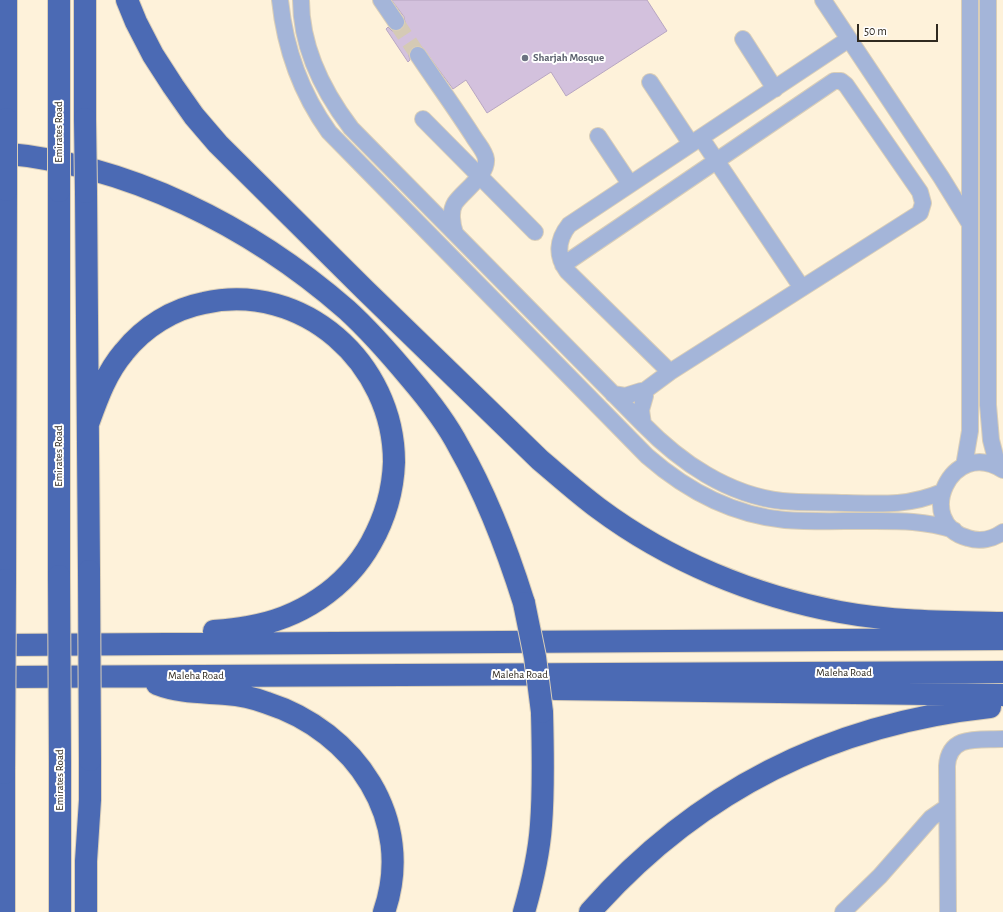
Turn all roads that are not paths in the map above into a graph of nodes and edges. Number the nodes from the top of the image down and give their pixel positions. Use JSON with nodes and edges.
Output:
{"nodes":[{"id":1,"x":6,"y":0,"type":"edge"},
{"id":2,"x":59,"y":0,"type":"edge"},
{"id":3,"x":85,"y":0,"type":"edge"},
{"id":4,"x":127,"y":0,"type":"edge"},
{"id":5,"x":280,"y":0,"type":"edge"},
{"id":6,"x":301,"y":0,"type":"edge"},
{"id":7,"x":381,"y":0,"type":"edge"},
{"id":8,"x":823,"y":0,"type":"edge"},
{"id":9,"x":970,"y":0,"type":"edge"},
{"id":10,"x":988,"y":0,"type":"edge"},
{"id":11,"x":396,"y":22,"type":"tunnel mouth"},
{"id":12,"x":743,"y":39,"type":"dead end"},
{"id":13,"x":849,"y":39,"type":"junction"},
{"id":14,"x":418,"y":55,"type":"tunnel mouth"},
{"id":15,"x":650,"y":82,"type":"dead end"},
{"id":16,"x":775,"y":89,"type":"junction"},
{"id":17,"x":423,"y":119,"type":"dead end"},
{"id":18,"x":598,"y":136,"type":"dead end"},
{"id":19,"x":696,"y":141,"type":"junction"},
{"id":20,"x":0,"y":153,"type":"edge"},
{"id":21,"x":716,"y":161,"type":"junction"},
{"id":22,"x":479,"y":176,"type":"junction"},
{"id":23,"x":941,"y":178,"type":"junction"},
{"id":24,"x":970,"y":179,"type":"junction"},
{"id":25,"x":630,"y":184,"type":"junction"},
{"id":26,"x":455,"y":204,"type":"junction"},
{"id":27,"x":426,"y":205,"type":"junction"},
{"id":28,"x":411,"y":216,"type":"junction"},
{"id":29,"x":970,"y":224,"type":"junction"},
{"id":30,"x":535,"y":232,"type":"dead end"},
{"id":31,"x":455,"y":233,"type":"junction"},
{"id":32,"x":469,"y":248,"type":"junction"},
{"id":33,"x":457,"y":263,"type":"junction"},
{"id":34,"x":563,"y":265,"type":"junction"},
{"id":35,"x":802,"y":288,"type":"junction"},
{"id":36,"x":670,"y":372,"type":"junction"},
{"id":37,"x":643,"y":392,"type":"junction"},
{"id":38,"x":613,"y":394,"type":"junction"},
{"id":39,"x":88,"y":424,"type":"junction"},
{"id":40,"x":643,"y":424,"type":"junction"},
{"id":41,"x":964,"y":466,"type":"junction"},
{"id":42,"x":1000,"y":469,"type":"edge"},
{"id":43,"x":942,"y":492,"type":"junction"},
{"id":44,"x":954,"y":530,"type":"junction"},
{"id":45,"x":1003,"y":532,"type":"edge"},
{"id":46,"x":1003,"y":623,"type":"edge"},
{"id":47,"x":1003,"y":639,"type":"edge"},
{"id":48,"x":116,"y":644,"type":"junction"},
{"id":49,"x":0,"y":645,"type":"edge"},
{"id":50,"x":1003,"y":672,"type":"edge"},
{"id":51,"x":350,"y":676,"type":"junction"},
{"id":52,"x":0,"y":677,"type":"edge"},
{"id":53,"x":137,"y":677,"type":"junction"},
{"id":54,"x":1003,"y":695,"type":"edge"},
{"id":55,"x":1003,"y":705,"type":"edge"},
{"id":56,"x":1003,"y":739,"type":"edge"},
{"id":57,"x":90,"y":800,"type":"junction"},
{"id":58,"x":947,"y":807,"type":"junction"},
{"id":59,"x":4,"y":912,"type":"edge"},
{"id":60,"x":60,"y":912,"type":"edge"},
{"id":61,"x":86,"y":912,"type":"edge"},
{"id":62,"x":100,"y":912,"type":"edge"},
{"id":63,"x":384,"y":912,"type":"edge"},
{"id":64,"x":524,"y":912,"type":"edge"},
{"id":65,"x":590,"y":912,"type":"edge"},
{"id":66,"x":843,"y":912,"type":"edge"},
{"id":67,"x":948,"y":912,"type":"edge"}],
"edges":[{"from":1,"to":59,"type":"highway","bridge":true},
{"from":2,"to":60,"type":"highway","name":"Emirates Road","bridge":true},
{"from":3,"to":39,"type":"highway","bridge":true},
{"from":4,"to":46,"type":"highway"},
{"from":5,"to":28,"type":"street"},
{"from":6,"to":27,"type":"street"},
{"from":7,"to":11,"type":"street"},
{"from":8,"to":13,"type":"street"},
{"from":9,"to":24,"type":"street"},
{"from":10,"to":42,"type":"street"},
{"from":12,"to":16,"type":"street"},
{"from":13,"to":16,"type":"street"},
{"from":13,"to":23,"type":"street"},
{"from":14,"to":22,"type":"street"},
{"from":15,"to":19,"type":"street"},
{"from":16,"to":19,"type":"street"},
{"from":17,"to":22,"type":"street"},
{"from":18,"to":25,"type":"street"},
{"from":19,"to":21,"type":"street"},
{"from":19,"to":25,"type":"street"},
{"from":20,"to":64,"type":"highway","bridge":true},
{"from":21,"to":34,"type":"street"},
{"from":21,"to":35,"type":"street"},
{"from":21,"to":35,"type":"street"},
{"from":22,"to":26,"type":"street"},
{"from":22,"to":30,"type":"street"},
{"from":23,"to":24,"type":"street"},
{"from":23,"to":29,"type":"street"},
{"from":24,"to":29,"type":"street"},
{"from":25,"to":34,"type":"street"},
{"from":26,"to":27,"type":"street"},
{"from":26,"to":31,"type":"street"},
{"from":27,"to":28,"type":"street"},
{"from":27,"to":31,"type":"street"},
{"from":28,"to":33,"type":"street"},
{"from":29,"to":41,"type":"street"},
{"from":31,"to":32,"type":"street"},
{"from":32,"to":33,"type":"street"},
{"from":32,"to":38,"type":"street"},
{"from":33,"to":44,"type":"street"},
{"from":34,"to":36,"type":"street"},
{"from":35,"to":36,"type":"street"},
{"from":36,"to":37,"type":"street"},
{"from":37,"to":38,"type":"street"},
{"from":37,"to":40,"type":"street"},
{"from":38,"to":40,"type":"street"},
{"from":39,"to":48,"type":"highway"},
{"from":39,"to":57,"type":"highway","bridge":true},
{"from":40,"to":43,"type":"street"},
{"from":41,"to":42,"type":"street"},
{"from":41,"to":43,"type":"street"},
{"from":43,"to":44,"type":"street"},
{"from":44,"to":45,"type":"street"},
{"from":47,"to":48,"type":"highway"},
{"from":48,"to":49,"type":"highway"},
{"from":50,"to":51,"type":"highway","name":"Maleha Road"},
{"from":51,"to":53,"type":"highway","name":"Maleha Road"},
{"from":51,"to":54,"type":"highway"},
{"from":52,"to":53,"type":"highway","name":"Maleha Road"},
{"from":53,"to":63,"type":"highway"},
{"from":55,"to":65,"type":"highway"},
{"from":56,"to":58,"type":"street"},
{"from":57,"to":61,"type":"highway"},
{"from":57,"to":62,"type":"highway"},
{"from":58,"to":66,"type":"street"},
{"from":58,"to":67,"type":"street"}]}
